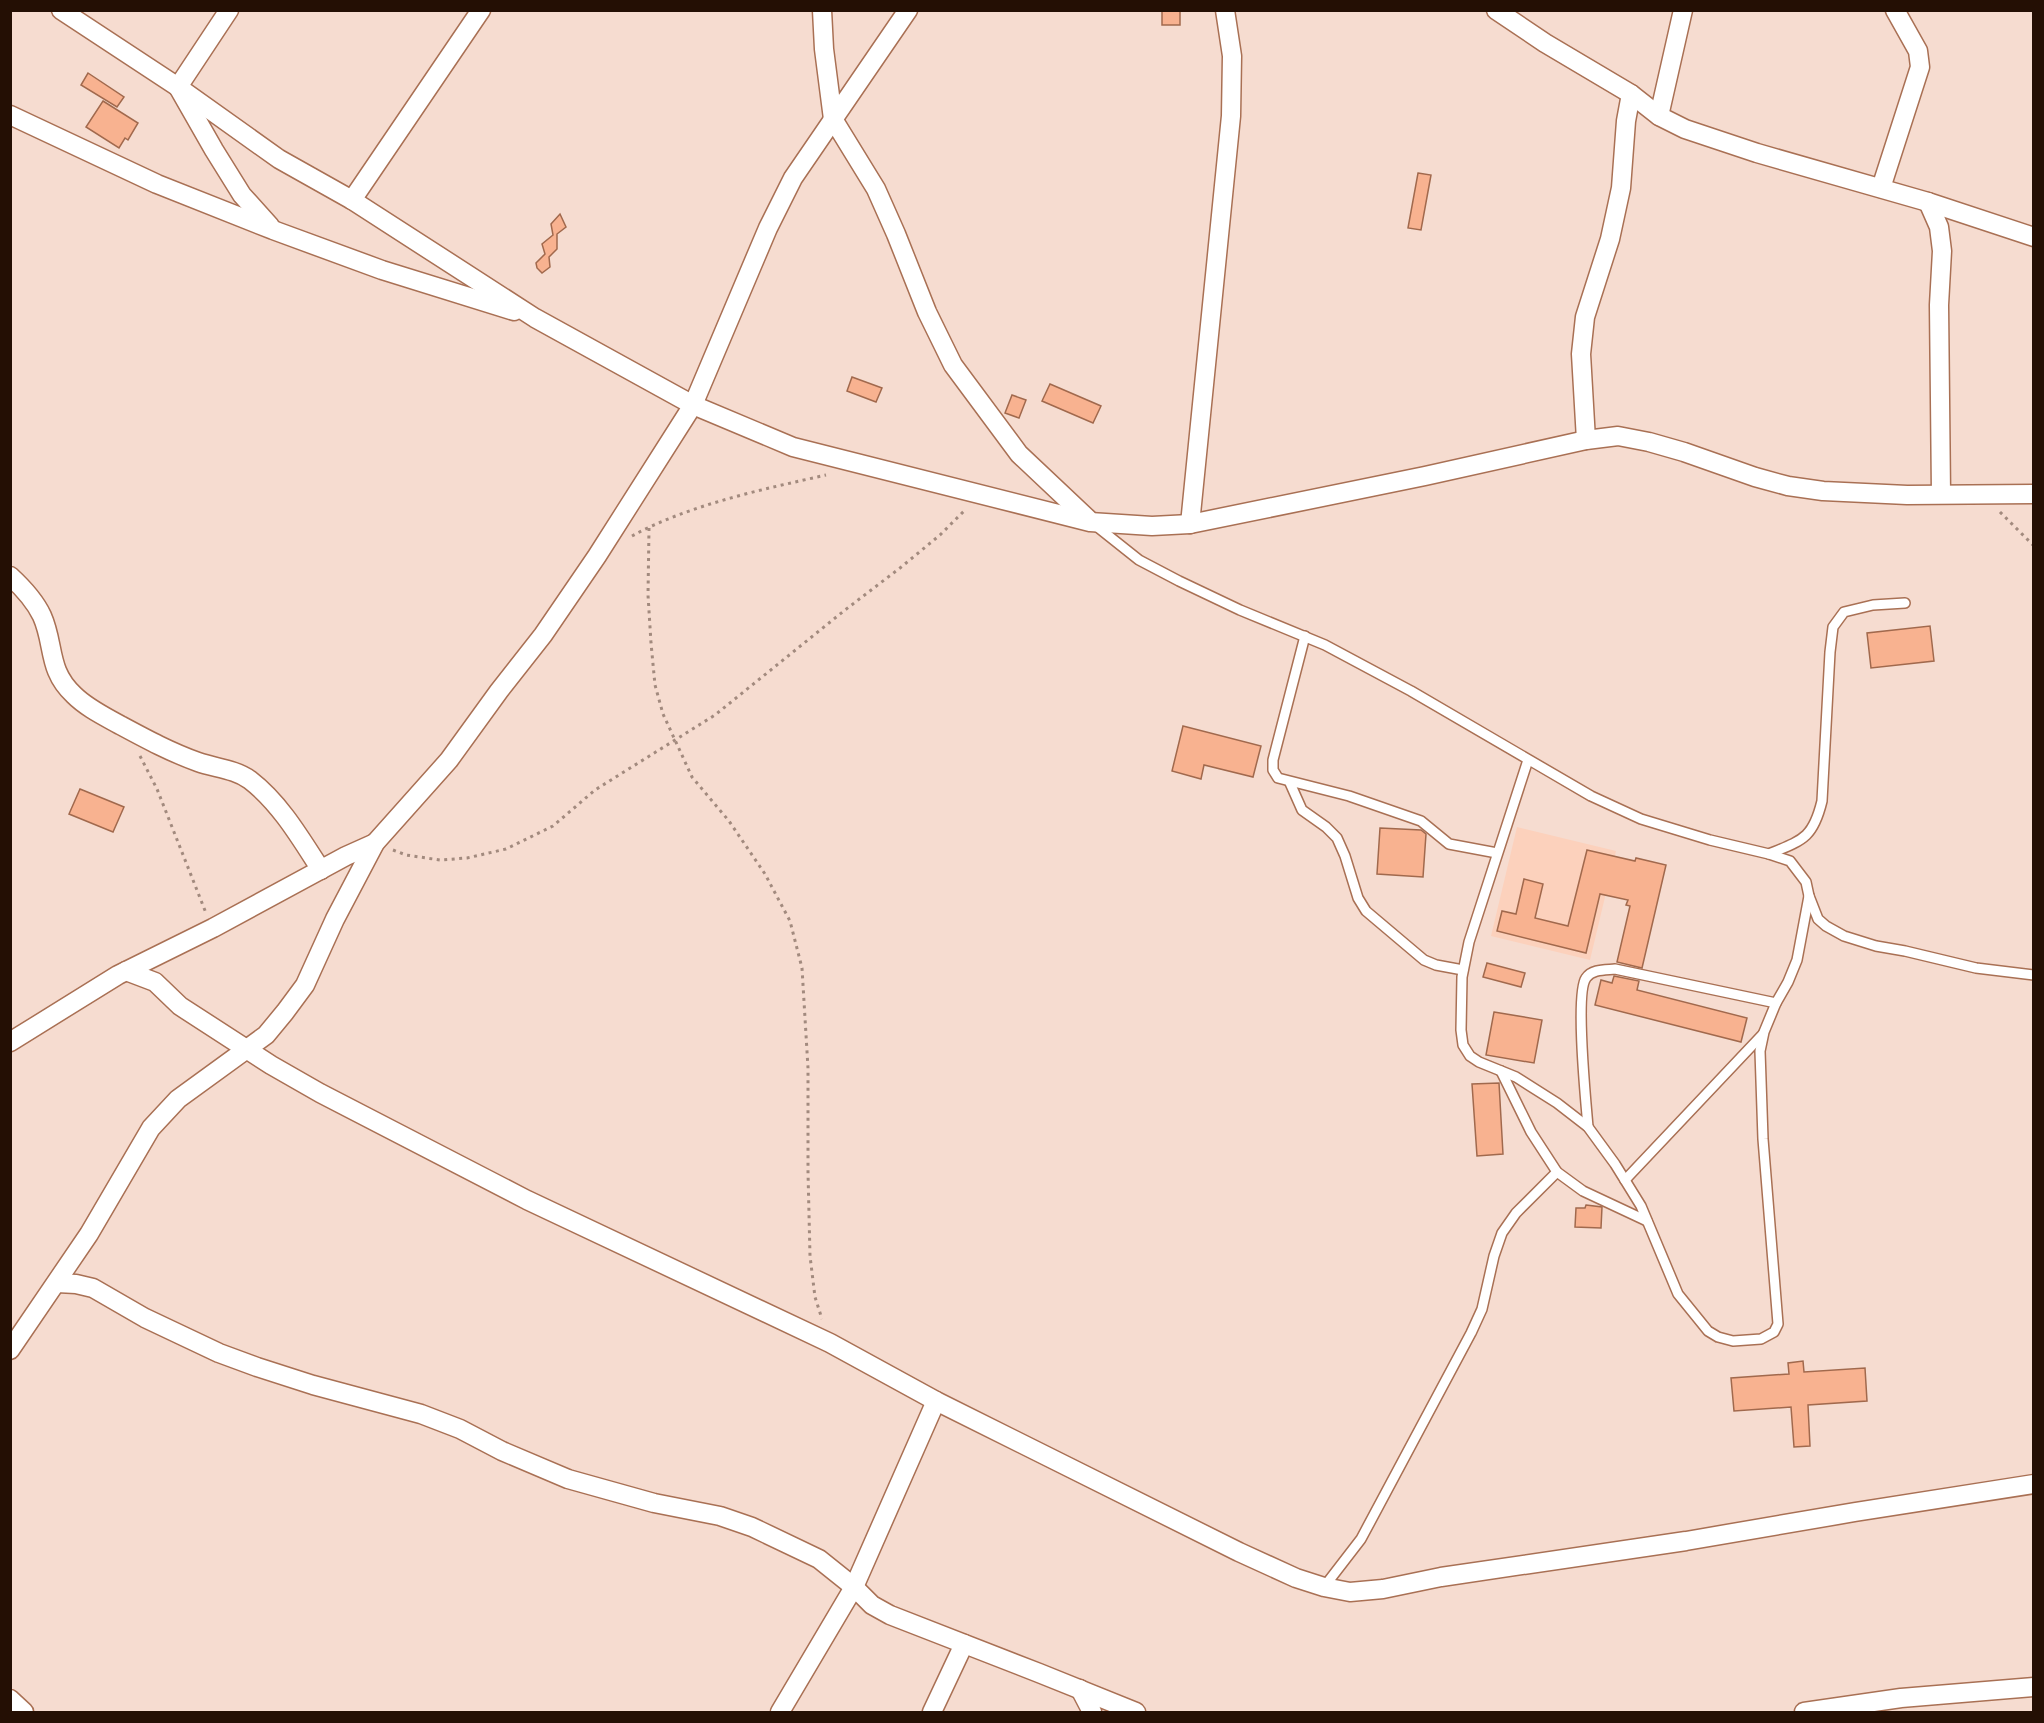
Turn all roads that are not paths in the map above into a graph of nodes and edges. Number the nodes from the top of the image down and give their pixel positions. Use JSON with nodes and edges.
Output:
{"nodes":[{"id":1,"x":61,"y":10,"type":"edge"},
{"id":2,"x":229,"y":10,"type":"edge"},
{"id":3,"x":481,"y":10,"type":"edge"},
{"id":4,"x":822,"y":10,"type":"edge"},
{"id":5,"x":908,"y":10,"type":"edge"},
{"id":6,"x":1226,"y":10,"type":"edge"},
{"id":7,"x":1496,"y":10,"type":"edge"},
{"id":8,"x":1683,"y":10,"type":"edge"},
{"id":9,"x":1895,"y":10,"type":"edge"},
{"id":10,"x":178,"y":87,"type":"junction"},
{"id":11,"x":1631,"y":94,"type":"junction"},
{"id":12,"x":10,"y":116,"type":"edge"},
{"id":13,"x":1659,"y":116,"type":"junction"},
{"id":14,"x":833,"y":119,"type":"junction"},
{"id":15,"x":1881,"y":188,"type":"junction"},
{"id":16,"x":352,"y":200,"type":"junction"},
{"id":17,"x":1928,"y":202,"type":"junction"},
{"id":18,"x":273,"y":230,"type":"junction"},
{"id":19,"x":2034,"y":237,"type":"edge"},
{"id":20,"x":536,"y":318,"type":"junction"},
{"id":21,"x":693,"y":405,"type":"junction"},
{"id":22,"x":1586,"y":440,"type":"junction"},
{"id":23,"x":1941,"y":494,"type":"junction"},
{"id":24,"x":2034,"y":494,"type":"edge"},
{"id":25,"x":1090,"y":522,"type":"junction"},
{"id":26,"x":1190,"y":524,"type":"junction"},
{"id":27,"x":10,"y":576,"type":"edge"},
{"id":28,"x":1905,"y":603,"type":"dead end"},
{"id":29,"x":1305,"y":636,"type":"junction"},
{"id":30,"x":1528,"y":759,"type":"junction"},
{"id":31,"x":1290,"y":783,"type":"junction"},
{"id":32,"x":375,"y":843,"type":"junction"},
{"id":33,"x":1497,"y":853,"type":"junction"},
{"id":34,"x":1769,"y":854,"type":"junction"},
{"id":35,"x":321,"y":870,"type":"junction"},
{"id":36,"x":1809,"y":896,"type":"junction"},
{"id":37,"x":1463,"y":970,"type":"junction"},
{"id":38,"x":126,"y":971,"type":"junction"},
{"id":39,"x":2034,"y":975,"type":"edge"},
{"id":40,"x":1776,"y":1003,"type":"junction"},
{"id":41,"x":1764,"y":1032,"type":"junction"},
{"id":42,"x":10,"y":1042,"type":"edge"},
{"id":43,"x":247,"y":1051,"type":"junction"},
{"id":44,"x":1501,"y":1071,"type":"junction"},
{"id":45,"x":1588,"y":1127,"type":"junction"},
{"id":46,"x":1557,"y":1172,"type":"junction"},
{"id":47,"x":1625,"y":1180,"type":"junction"},
{"id":48,"x":1647,"y":1221,"type":"junction"},
{"id":49,"x":57,"y":1283,"type":"junction"},
{"id":50,"x":10,"y":1350,"type":"edge"},
{"id":51,"x":936,"y":1401,"type":"junction"},
{"id":52,"x":2034,"y":1484,"type":"edge"},
{"id":53,"x":854,"y":1587,"type":"junction"},
{"id":54,"x":1324,"y":1587,"type":"junction"},
{"id":55,"x":964,"y":1644,"type":"junction"},
{"id":56,"x":2034,"y":1686,"type":"edge"},
{"id":57,"x":1080,"y":1689,"type":"junction"},
{"id":58,"x":10,"y":1699,"type":"edge"},
{"id":59,"x":1852,"y":1709,"type":"edge"},
{"id":60,"x":24,"y":1713,"type":"edge"},
{"id":61,"x":780,"y":1713,"type":"edge"},
{"id":62,"x":932,"y":1713,"type":"edge"},
{"id":63,"x":1092,"y":1713,"type":"edge"},
{"id":64,"x":1136,"y":1713,"type":"edge"},
{"id":65,"x":1804,"y":1713,"type":"edge"}],
"edges":[{"from":1,"to":10,"type":"street"},
{"from":2,"to":10,"type":"street"},
{"from":3,"to":16,"type":"street"},
{"from":4,"to":14,"type":"street"},
{"from":5,"to":14,"type":"street"},
{"from":6,"to":26,"type":"street"},
{"from":7,"to":11,"type":"street"},
{"from":8,"to":13,"type":"street"},
{"from":9,"to":15,"type":"street"},
{"from":10,"to":16,"type":"street"},
{"from":10,"to":18,"type":"street"},
{"from":11,"to":13,"type":"street"},
{"from":11,"to":22,"type":"street"},
{"from":12,"to":18,"type":"street"},
{"from":13,"to":15,"type":"street"},
{"from":14,"to":21,"type":"street"},
{"from":14,"to":25,"type":"street"},
{"from":15,"to":17,"type":"street"},
{"from":16,"to":20,"type":"street"},
{"from":17,"to":19,"type":"street"},
{"from":17,"to":23,"type":"street"},
{"from":18,"to":20,"type":"street"},
{"from":20,"to":21,"type":"street"},
{"from":21,"to":25,"type":"street"},
{"from":21,"to":32,"type":"street"},
{"from":22,"to":23,"type":"street"},
{"from":22,"to":26,"type":"street"},
{"from":23,"to":24,"type":"street"},
{"from":25,"to":26,"type":"street"},
{"from":25,"to":29,"type":"lane"},
{"from":27,"to":35,"type":"street"},
{"from":28,"to":34,"type":"lane"},
{"from":29,"to":30,"type":"lane"},
{"from":29,"to":31,"type":"lane"},
{"from":30,"to":33,"type":"lane"},
{"from":30,"to":34,"type":"lane"},
{"from":31,"to":33,"type":"lane"},
{"from":31,"to":37,"type":"lane"},
{"from":32,"to":35,"type":"street"},
{"from":32,"to":43,"type":"street"},
{"from":33,"to":37,"type":"lane"},
{"from":34,"to":36,"type":"lane"},
{"from":35,"to":38,"type":"street"},
{"from":36,"to":39,"type":"lane"},
{"from":36,"to":40,"type":"lane"},
{"from":37,"to":44,"type":"lane"},
{"from":38,"to":42,"type":"street"},
{"from":38,"to":43,"type":"street"},
{"from":40,"to":41,"type":"lane"},
{"from":40,"to":45,"type":"lane"},
{"from":41,"to":47,"type":"lane"},
{"from":41,"to":48,"type":"lane"},
{"from":43,"to":49,"type":"street"},
{"from":43,"to":51,"type":"street"},
{"from":44,"to":45,"type":"lane"},
{"from":44,"to":46,"type":"lane"},
{"from":45,"to":47,"type":"lane"},
{"from":46,"to":48,"type":"lane"},
{"from":46,"to":54,"type":"lane"},
{"from":47,"to":48,"type":"lane"},
{"from":49,"to":50,"type":"street"},
{"from":49,"to":53,"type":"street"},
{"from":51,"to":53,"type":"street"},
{"from":51,"to":54,"type":"street"},
{"from":52,"to":54,"type":"street"},
{"from":53,"to":55,"type":"street"},
{"from":53,"to":61,"type":"street"},
{"from":55,"to":57,"type":"street"},
{"from":55,"to":62,"type":"street"},
{"from":56,"to":59,"type":"street"},
{"from":57,"to":63,"type":"street"},
{"from":57,"to":64,"type":"street"},
{"from":58,"to":60,"type":"street"},
{"from":59,"to":65,"type":"street"}]}
